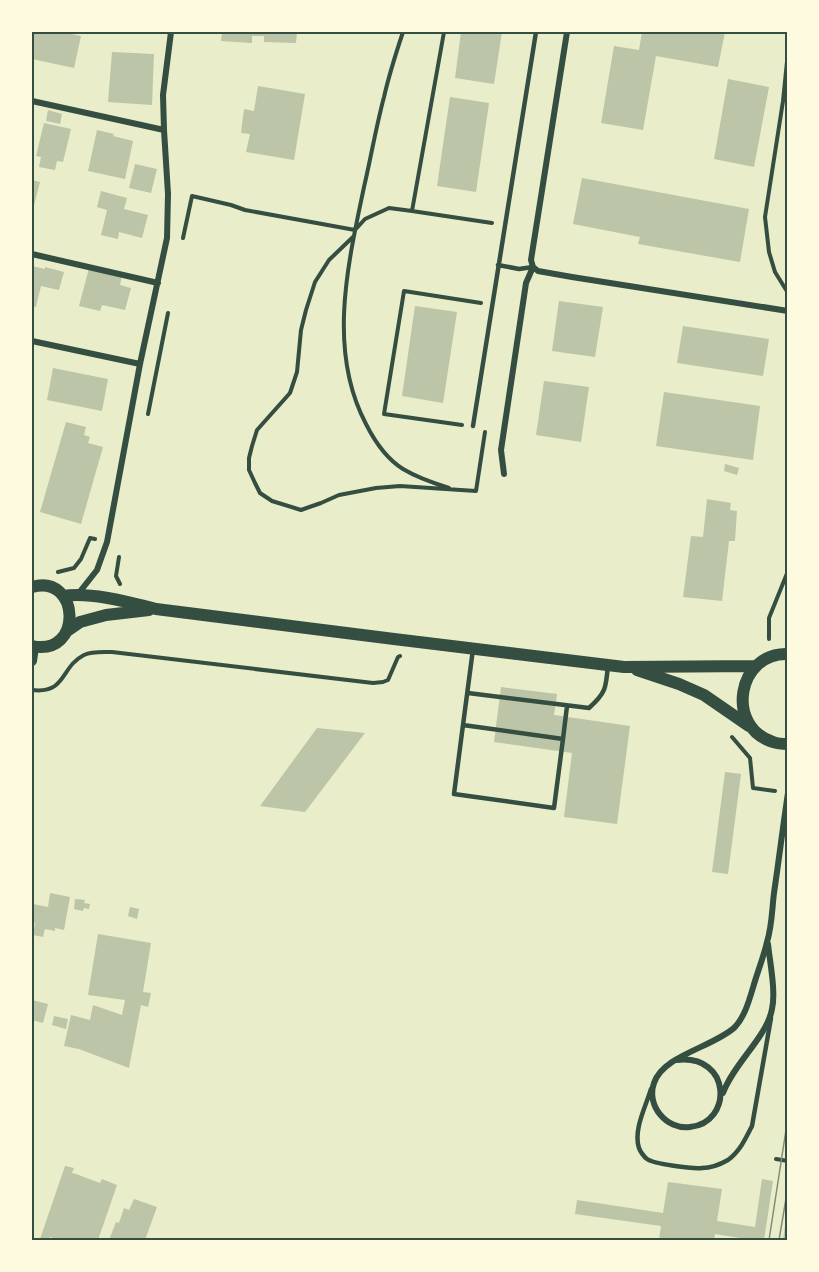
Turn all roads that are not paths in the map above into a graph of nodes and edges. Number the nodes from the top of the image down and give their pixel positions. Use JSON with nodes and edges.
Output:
{"nodes":[{"id":1,"x":171,"y":32,"type":"edge"},
{"id":2,"x":536,"y":32,"type":"edge"},
{"id":3,"x":567,"y":32,"type":"edge"},
{"id":4,"x":32,"y":101,"type":"edge"},
{"id":5,"x":164,"y":130,"type":"junction"},
{"id":6,"x":32,"y":254,"type":"edge"},
{"id":7,"x":498,"y":265,"type":"junction"},
{"id":8,"x":533,"y":267,"type":"junction"},
{"id":9,"x":158,"y":283,"type":"junction"},
{"id":10,"x":788,"y":311,"type":"edge"},
{"id":11,"x":32,"y":341,"type":"edge"},
{"id":12,"x":140,"y":364,"type":"junction"},
{"id":13,"x":473,"y":426,"type":"road end"},
{"id":14,"x":504,"y":474,"type":"dead end"},
{"id":15,"x":32,"y":587,"type":"edge"},
{"id":16,"x":78,"y":594,"type":"junction"},
{"id":17,"x":63,"y":596,"type":"junction"},
{"id":18,"x":156,"y":609,"type":"junction"},
{"id":19,"x":66,"y":632,"type":"junction"},
{"id":20,"x":33,"y":646,"type":"edge"},
{"id":21,"x":473,"y":649,"type":"junction"},
{"id":22,"x":788,"y":654,"type":"edge"},
{"id":23,"x":32,"y":661,"type":"edge"},
{"id":24,"x":608,"y":665,"type":"junction"},
{"id":25,"x":756,"y":666,"type":"junction"},
{"id":26,"x":624,"y":667,"type":"junction"},
{"id":27,"x":468,"y":693,"type":"junction"},
{"id":28,"x":567,"y":706,"type":"junction"},
{"id":29,"x":463,"y":725,"type":"junction"},
{"id":30,"x":752,"y":727,"type":"junction"},
{"id":31,"x":563,"y":738,"type":"junction"},
{"id":32,"x":787,"y":746,"type":"edge"},
{"id":33,"x":788,"y":793,"type":"edge"},
{"id":34,"x":768,"y":940,"type":"junction"},
{"id":35,"x":772,"y":1012,"type":"junction"},
{"id":36,"x":677,"y":1060,"type":"junction"},
{"id":37,"x":653,"y":1084,"type":"junction"},
{"id":38,"x":721,"y":1098,"type":"junction"}],
"edges":[{"from":1,"to":5,"type":"street"},
{"from":2,"to":7,"type":"lane"},
{"from":3,"to":8,"type":"street"},
{"from":4,"to":5,"type":"street"},
{"from":5,"to":9,"type":"street"},
{"from":6,"to":9,"type":"street"},
{"from":7,"to":8,"type":"lane"},
{"from":7,"to":13,"type":"lane"},
{"from":8,"to":10,"type":"street"},
{"from":8,"to":14,"type":"street"},
{"from":9,"to":12,"type":"street"},
{"from":11,"to":12,"type":"street"},
{"from":12,"to":16,"type":"street"},
{"from":15,"to":17,"type":"main road"},
{"from":16,"to":17,"type":"main road"},
{"from":16,"to":18,"type":"main road"},
{"from":17,"to":19,"type":"main road"},
{"from":18,"to":19,"type":"main road"},
{"from":18,"to":21,"type":"main road"},
{"from":19,"to":20,"type":"main road"},
{"from":20,"to":23,"type":"street"},
{"from":21,"to":24,"type":"main road"},
{"from":21,"to":27,"type":"lane"},
{"from":22,"to":25,"type":"main road"},
{"from":24,"to":26,"type":"main road"},
{"from":24,"to":28,"type":"lane"},
{"from":25,"to":26,"type":"main road"},
{"from":25,"to":30,"type":"main road"},
{"from":26,"to":30,"type":"main road"},
{"from":27,"to":28,"type":"lane"},
{"from":27,"to":29,"type":"lane"},
{"from":28,"to":31,"type":"lane"},
{"from":29,"to":31,"type":"lane"},
{"from":29,"to":31,"type":"lane"},
{"from":30,"to":32,"type":"main road"},
{"from":33,"to":34,"type":"street"},
{"from":34,"to":35,"type":"street"},
{"from":34,"to":36,"type":"street"},
{"from":35,"to":37,"type":"lane"},
{"from":35,"to":38,"type":"street"},
{"from":36,"to":37,"type":"street"},
{"from":36,"to":38,"type":"street"},
{"from":37,"to":38,"type":"street"}]}
